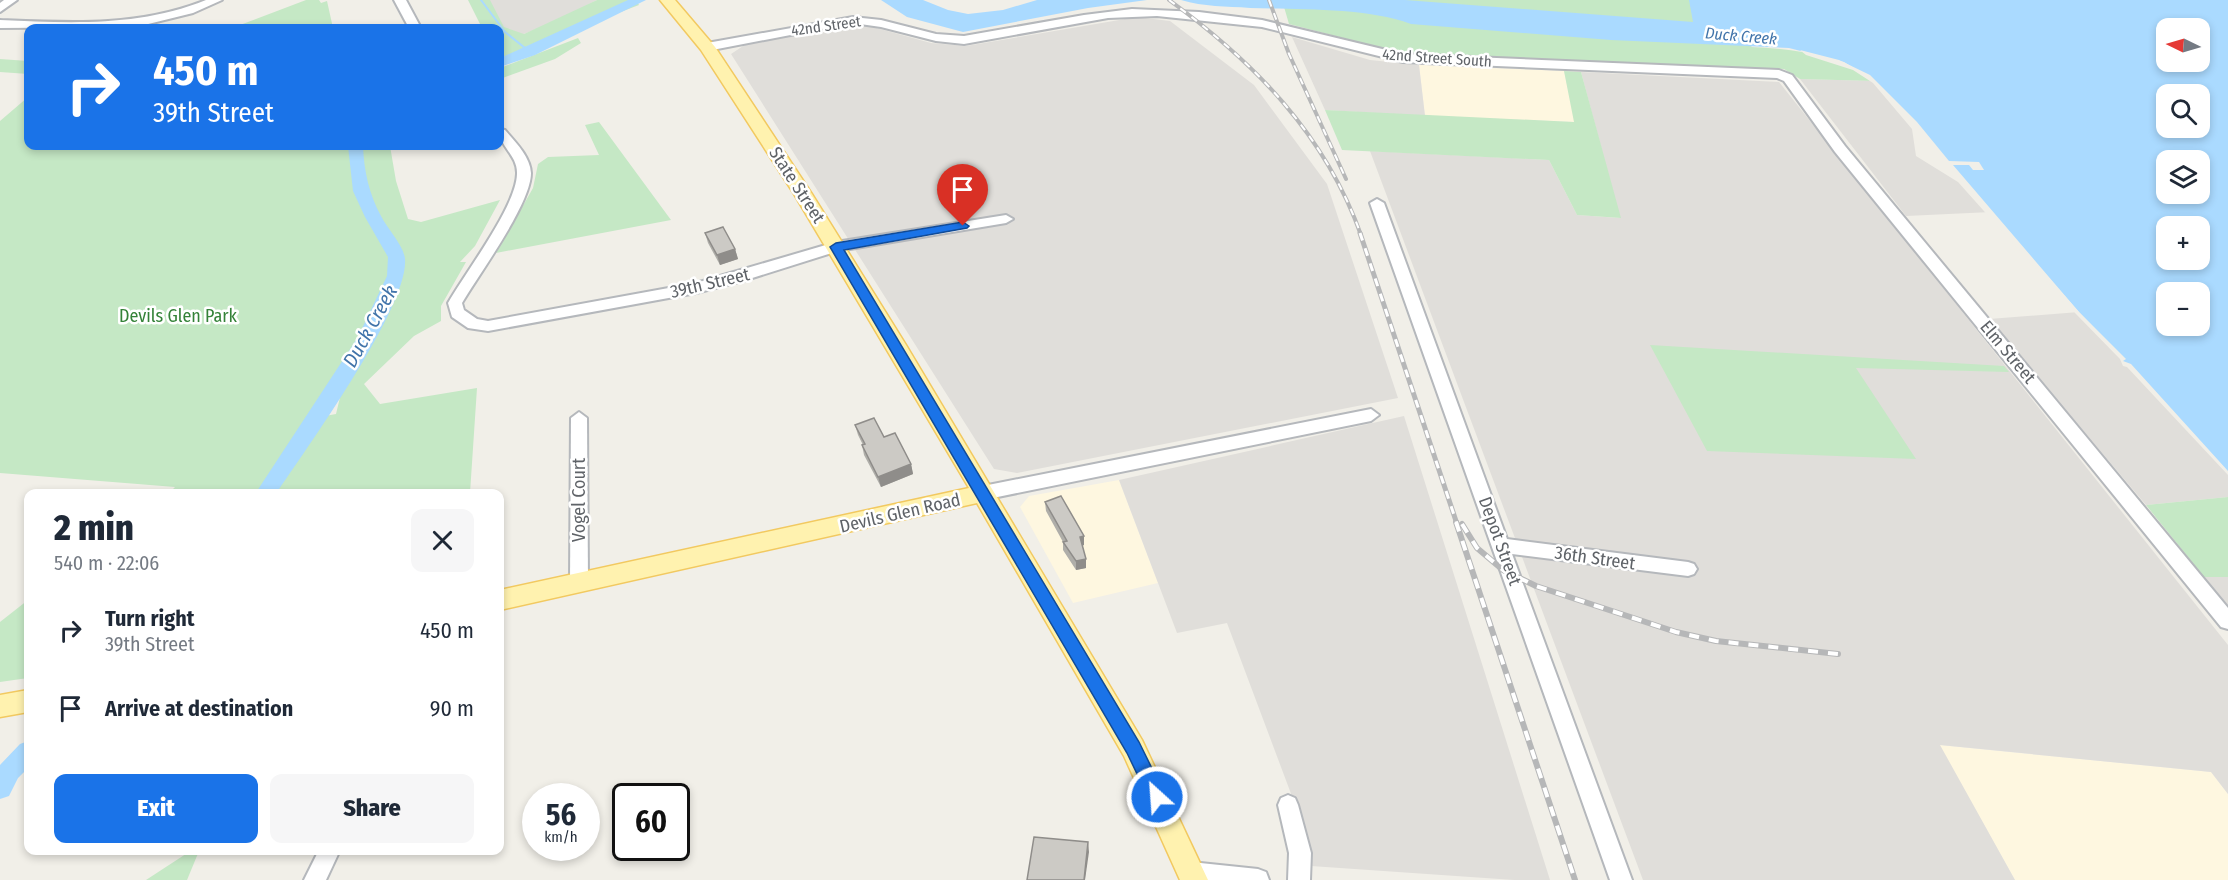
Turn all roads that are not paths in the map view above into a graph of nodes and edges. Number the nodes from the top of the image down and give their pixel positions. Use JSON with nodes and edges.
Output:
{"nodes":[{"id":1,"x":11,"y":0,"type":"edge"},
{"id":2,"x":216,"y":0,"type":"edge"},
{"id":3,"x":400,"y":0,"type":"edge"},
{"id":4,"x":670,"y":3,"type":"edge"},
{"id":5,"x":0,"y":9,"type":"edge"},
{"id":6,"x":1086,"y":18,"type":"joint"},
{"id":7,"x":0,"y":24,"type":"edge"},
{"id":8,"x":139,"y":24,"type":"edge"},
{"id":9,"x":413,"y":24,"type":"edge"},
{"id":10,"x":24,"y":25,"type":"edge"},
{"id":11,"x":707,"y":48,"type":"junction"},
{"id":12,"x":1791,"y":81,"type":"joint"},
{"id":13,"x":504,"y":138,"type":"edge"},
{"id":14,"x":1377,"y":203,"type":"dead end"},
{"id":15,"x":1006,"y":219,"type":"dead end"},
{"id":16,"x":836,"y":247,"type":"junction"},
{"id":17,"x":1371,"y":415,"type":"dead end"},
{"id":18,"x":579,"y":418,"type":"dead end"},
{"id":19,"x":983,"y":494,"type":"junction"},
{"id":20,"x":1501,"y":545,"type":"junction"},
{"id":21,"x":1688,"y":569,"type":"dead end"},
{"id":22,"x":579,"y":583,"type":"junction"},
{"id":23,"x":504,"y":599,"type":"edge"},
{"id":24,"x":2228,"y":621,"type":"edge"},
{"id":25,"x":24,"y":702,"type":"edge"},
{"id":26,"x":0,"y":706,"type":"edge"},
{"id":27,"x":1288,"y":805,"type":"dead end"},
{"id":28,"x":328,"y":855,"type":"edge"},
{"id":29,"x":1193,"y":876,"type":"edge"},
{"id":30,"x":315,"y":880,"type":"edge"},
{"id":31,"x":1258,"y":880,"type":"edge"},
{"id":32,"x":1299,"y":880,"type":"edge"},
{"id":33,"x":1621,"y":880,"type":"edge"}],
"edges":[{"from":1,"to":5,"type":"street"},
{"from":2,"to":8,"type":"street"},
{"from":3,"to":9,"type":"street"},
{"from":4,"to":11,"type":"main road","name":"State Street"},
{"from":6,"to":11,"type":"street","name":"42nd Street"},
{"from":6,"to":12,"type":"street","name":"42nd Street South"},
{"from":7,"to":10,"type":"street"},
{"from":11,"to":16,"type":"main road","name":"State Street"},
{"from":12,"to":24,"type":"street","name":"Elm Street"},
{"from":13,"to":16,"type":"street","name":"39th Street"},
{"from":14,"to":20,"type":"street","name":"Depot Street"},
{"from":15,"to":16,"type":"street","name":"39th Street"},
{"from":16,"to":19,"type":"main road","name":"State Street"},
{"from":17,"to":19,"type":"street","name":"Devils Glen Road"},
{"from":18,"to":22,"type":"street","name":"Vogel Court"},
{"from":19,"to":22,"type":"main road","name":"Devils Glen Road"},
{"from":19,"to":29,"type":"main road","name":"State Street"},
{"from":20,"to":21,"type":"street","name":"36th Street"},
{"from":20,"to":33,"type":"street","name":"Depot Street"},
{"from":22,"to":23,"type":"main road","name":"Devils Glen Road"},
{"from":25,"to":26,"type":"main road"},
{"from":27,"to":32,"type":"street"},
{"from":28,"to":30,"type":"street"},
{"from":29,"to":31,"type":"street"}]}
